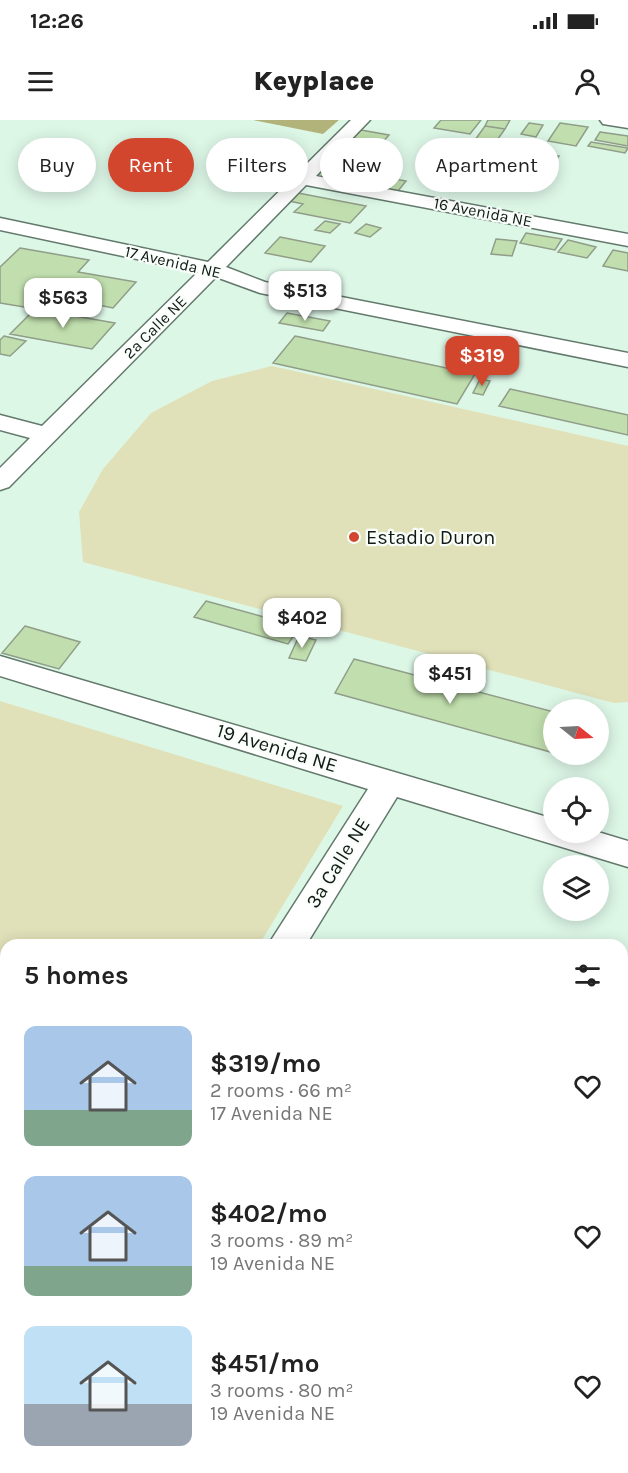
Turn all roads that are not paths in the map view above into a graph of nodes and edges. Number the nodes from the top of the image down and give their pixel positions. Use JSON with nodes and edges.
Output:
{"nodes":[{"id":1,"x":361,"y":120,"type":"edge"},
{"id":2,"x":609,"y":120,"type":"edge"},
{"id":3,"x":628,"y":123,"type":"edge"},
{"id":4,"x":308,"y":173,"type":"edge"},
{"id":5,"x":308,"y":180,"type":"edge"},
{"id":6,"x":289,"y":192,"type":"edge"},
{"id":7,"x":0,"y":224,"type":"edge"},
{"id":8,"x":628,"y":240,"type":"edge"},
{"id":9,"x":213,"y":269,"type":"junction"},
{"id":10,"x":628,"y":360,"type":"edge"},
{"id":11,"x":0,"y":423,"type":"edge"},
{"id":12,"x":47,"y":435,"type":"junction"},
{"id":13,"x":0,"y":482,"type":"edge"},
{"id":14,"x":0,"y":666,"type":"edge"},
{"id":15,"x":390,"y":782,"type":"junction"},
{"id":16,"x":543,"y":828,"type":"edge"},
{"id":17,"x":592,"y":843,"type":"edge"},
{"id":18,"x":628,"y":854,"type":"edge"},
{"id":19,"x":290,"y":939,"type":"edge"}],
"edges":[{"from":1,"to":4,"type":"street","name":"2a Calle NE"},
{"from":2,"to":3,"type":"street"},
{"from":5,"to":8,"type":"street","name":"16 Avenida NE"},
{"from":6,"to":9,"type":"street","name":"2a Calle NE"},
{"from":7,"to":9,"type":"street","name":"17 Avenida NE"},
{"from":9,"to":10,"type":"street","name":"17 Avenida NE"},
{"from":9,"to":12,"type":"street","name":"2a Calle NE"},
{"from":11,"to":12,"type":"street"},
{"from":12,"to":13,"type":"street","name":"2a Calle NE"},
{"from":14,"to":15,"type":"street","name":"19 Avenida NE"},
{"from":15,"to":16,"type":"street","name":"19 Avenida NE"},
{"from":15,"to":19,"type":"street","name":"3a Calle NE"},
{"from":17,"to":18,"type":"street","name":"19 Avenida NE"}]}
